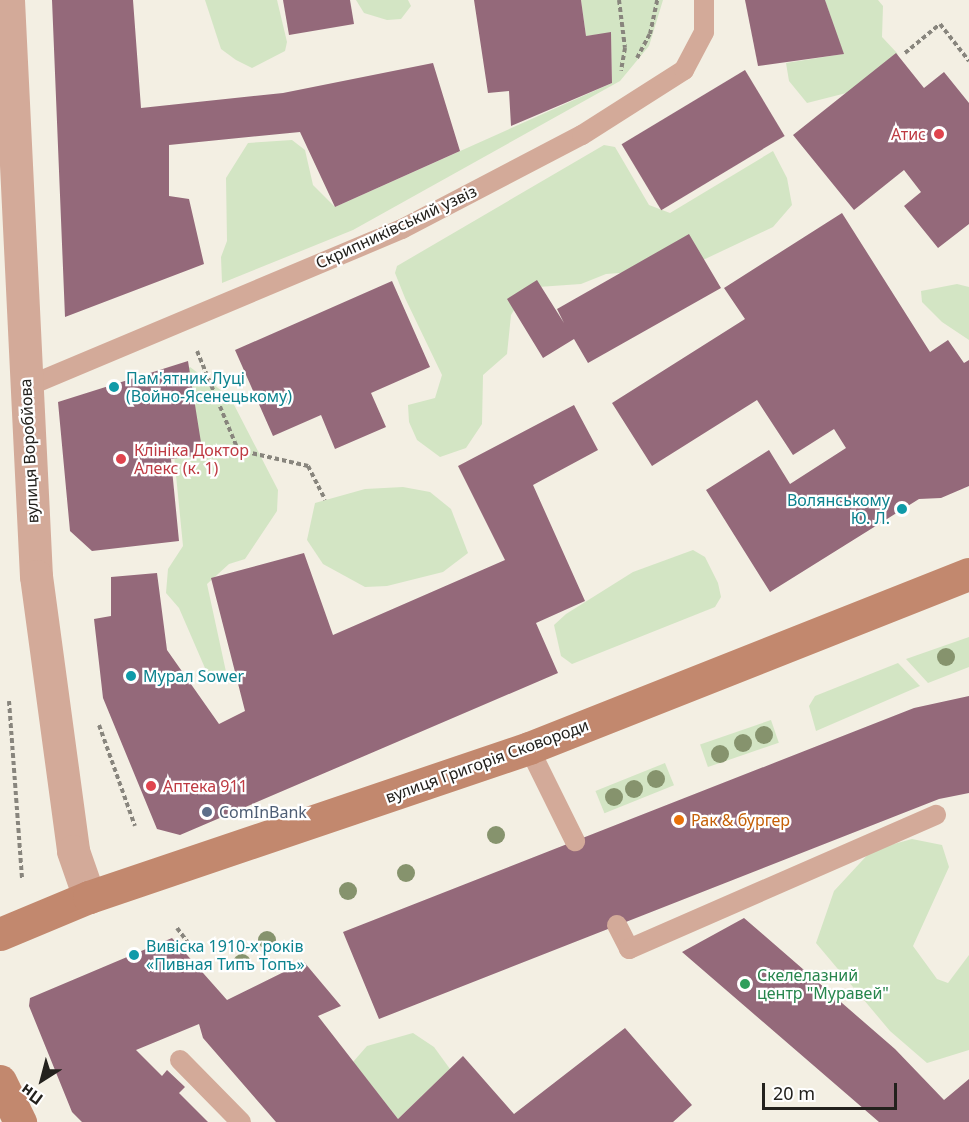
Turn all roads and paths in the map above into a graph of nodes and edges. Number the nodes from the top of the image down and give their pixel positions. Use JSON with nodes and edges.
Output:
{"nodes":[{"id":1,"x":8,"y":0,"type":"edge"},
{"id":2,"x":619,"y":0,"type":"edge"},
{"id":3,"x":704,"y":0,"type":"edge"},
{"id":4,"x":905,"y":53,"type":"dead end"},
{"id":5,"x":969,"y":61,"type":"edge"},
{"id":6,"x":620,"y":81,"type":"dead end"},
{"id":7,"x":193,"y":342,"type":"dead end"},
{"id":8,"x":26,"y":387,"type":"junction"},
{"id":9,"x":325,"y":500,"type":"dead end"},
{"id":10,"x":969,"y":574,"type":"edge"},
{"id":11,"x":9,"y":696,"type":"dead end"},
{"id":12,"x":529,"y":748,"type":"junction"},
{"id":13,"x":936,"y":815,"type":"dead end"},
{"id":14,"x":575,"y":841,"type":"dead end"},
{"id":15,"x":22,"y":880,"type":"dead end"},
{"id":16,"x":89,"y":897,"type":"junction"},
{"id":17,"x":616,"y":925,"type":"dead end"},
{"id":18,"x":177,"y":928,"type":"dead end"},
{"id":19,"x":0,"y":934,"type":"edge"},
{"id":20,"x":192,"y":948,"type":"dead end"},
{"id":21,"x":180,"y":1060,"type":"dead end"},
{"id":22,"x":0,"y":1081,"type":"edge"},
{"id":23,"x":0,"y":1110,"type":"edge"},
{"id":24,"x":15,"y":1122,"type":"edge"},
{"id":25,"x":20,"y":1122,"type":"edge"},
{"id":26,"x":241,"y":1122,"type":"edge"}],
"edges":[{"from":1,"to":8,"type":"street","name":"вулиця Воробйова"},
{"from":2,"to":6,"type":"path"},
{"from":3,"to":8,"type":"lane","name":"Скрипниківський узвіз"},
{"from":4,"to":5,"type":"path"},
{"from":7,"to":9,"type":"path"},
{"from":8,"to":16,"type":"street","name":"вулиця Воробйова"},
{"from":10,"to":12,"type":"main road","name":"вулиця Григорія Сковороди"},
{"from":11,"to":15,"type":"path"},
{"from":12,"to":14,"type":"lane"},
{"from":12,"to":16,"type":"main road","name":"вулиця Григорія Сковороди"},
{"from":13,"to":17,"type":"lane"},
{"from":16,"to":19,"type":"main road","name":"вулиця Григорія Сковороди"},
{"from":18,"to":20,"type":"path"},
{"from":21,"to":26,"type":"lane"},
{"from":22,"to":25,"type":"main road"},
{"from":23,"to":24,"type":"main road"}]}
